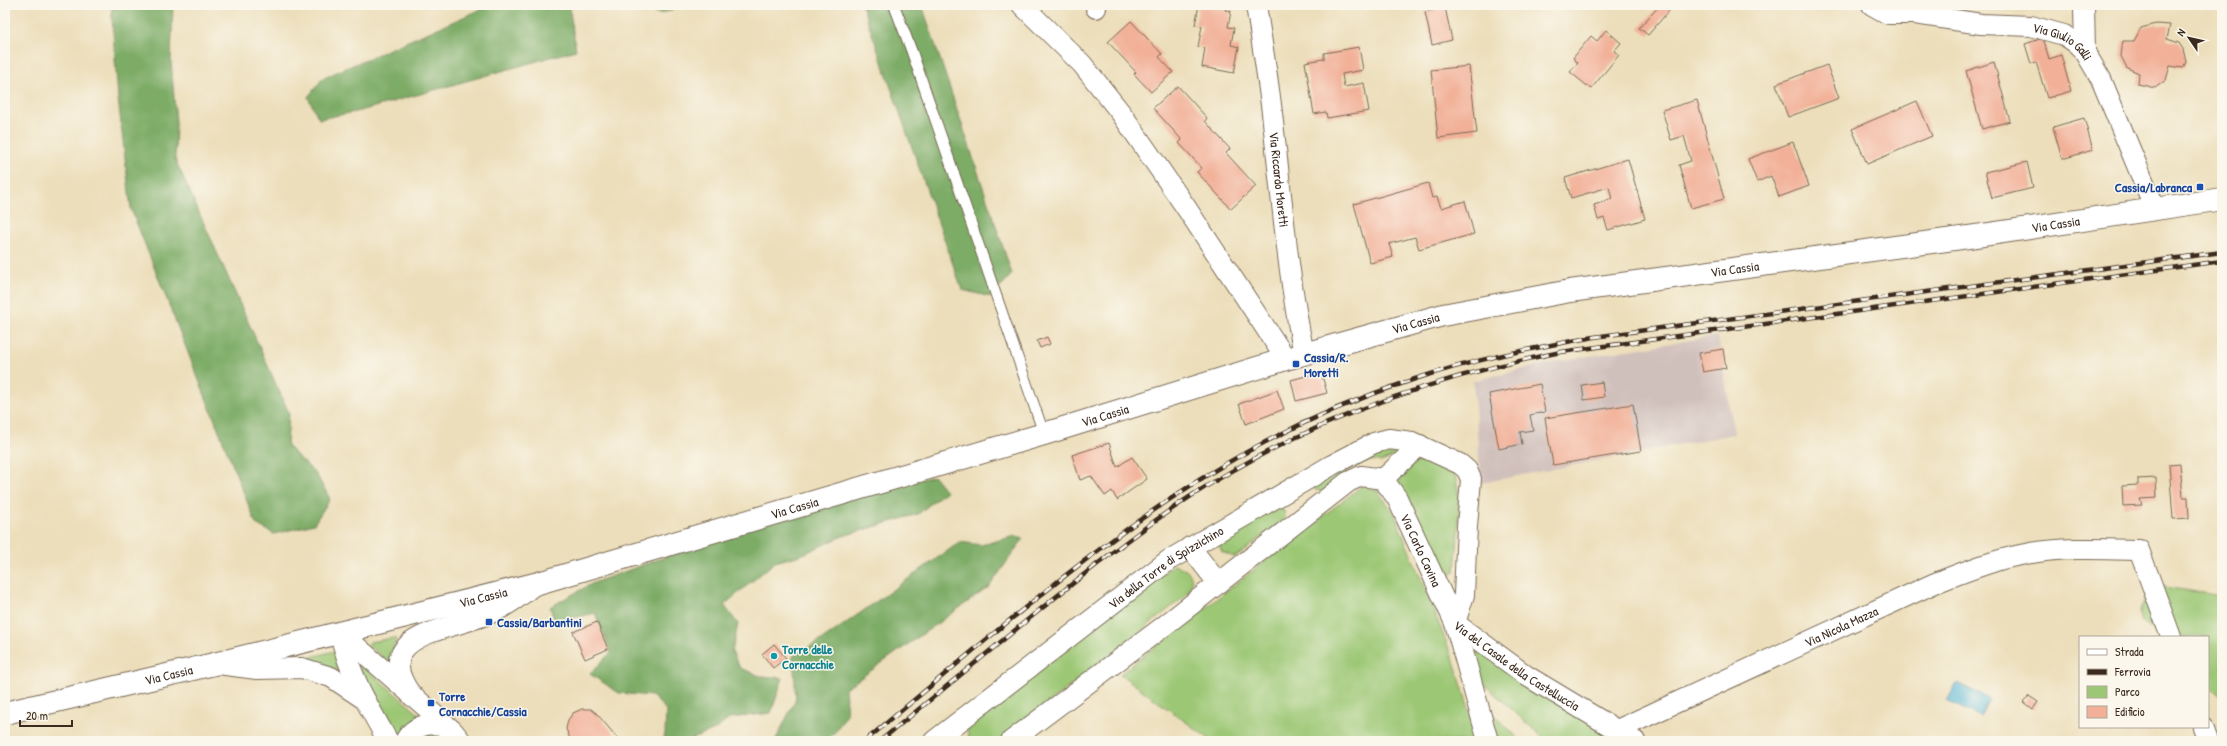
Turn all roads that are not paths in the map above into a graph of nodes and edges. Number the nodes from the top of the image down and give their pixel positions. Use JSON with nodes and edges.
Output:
{"nodes":[{"id":1,"x":894,"y":5,"type":"edge"},
{"id":2,"x":1022,"y":5,"type":"edge"},
{"id":3,"x":1256,"y":5,"type":"edge"},
{"id":4,"x":1872,"y":5,"type":"edge"},
{"id":5,"x":2084,"y":5,"type":"edge"},
{"id":6,"x":2085,"y":52,"type":"junction"},
{"id":7,"x":2222,"y":199,"type":"edge"},
{"id":8,"x":2155,"y":209,"type":"junction"},
{"id":9,"x":1295,"y":357,"type":"junction"},
{"id":10,"x":1044,"y":434,"type":"junction"},
{"id":11,"x":1420,"y":445,"type":"junction"},
{"id":12,"x":1383,"y":479,"type":"junction"},
{"id":13,"x":1286,"y":491,"type":"junction"},
{"id":14,"x":1299,"y":518,"type":"junction"},
{"id":15,"x":1190,"y":547,"type":"junction"},
{"id":16,"x":1218,"y":583,"type":"junction"},
{"id":17,"x":535,"y":584,"type":"junction"},
{"id":18,"x":1456,"y":623,"type":"junction"},
{"id":19,"x":340,"y":632,"type":"junction"},
{"id":20,"x":2171,"y":636,"type":"edge"},
{"id":21,"x":214,"y":664,"type":"junction"},
{"id":22,"x":412,"y":696,"type":"junction"},
{"id":23,"x":364,"y":699,"type":"junction"},
{"id":24,"x":5,"y":713,"type":"edge"},
{"id":25,"x":2203,"y":728,"type":"edge"},
{"id":26,"x":1617,"y":730,"type":"junction"},
{"id":27,"x":457,"y":736,"type":"edge"},
{"id":28,"x":942,"y":739,"type":"edge"},
{"id":29,"x":388,"y":741,"type":"edge"},
{"id":30,"x":405,"y":741,"type":"edge"},
{"id":31,"x":1011,"y":741,"type":"edge"},
{"id":32,"x":1488,"y":741,"type":"edge"},
{"id":33,"x":1635,"y":741,"type":"edge"},
{"id":34,"x":2208,"y":741,"type":"edge"}],
"edges":[{"from":1,"to":10,"type":"lane"},
{"from":2,"to":9,"type":"street"},
{"from":3,"to":9,"type":"street","name":"Via Riccardo Moretti"},
{"from":4,"to":6,"type":"street","name":"Via Giulio Galli"},
{"from":5,"to":6,"type":"street"},
{"from":6,"to":8,"type":"street","name":"Via Giulio Galli"},
{"from":7,"to":8,"type":"main road","name":"Via Cassia"},
{"from":8,"to":9,"type":"main road","name":"Via Cassia"},
{"from":9,"to":10,"type":"main road","name":"Via Cassia"},
{"from":10,"to":17,"type":"main road","name":"Via Cassia"},
{"from":11,"to":12,"type":"street"},
{"from":11,"to":13,"type":"street","name":"Via della Torre di Spizzichino"},
{"from":11,"to":18,"type":"street","name":"Via del Casale della Castelluccia"},
{"from":12,"to":14,"type":"street"},
{"from":12,"to":18,"type":"street","name":"Via Carlo Cavina"},
{"from":13,"to":14,"type":"street"},
{"from":13,"to":15,"type":"street","name":"Via della Torre di Spizzichino"},
{"from":14,"to":16,"type":"street"},
{"from":15,"to":16,"type":"street"},
{"from":15,"to":28,"type":"street","name":"Via della Torre di Spizzichino"},
{"from":16,"to":31,"type":"street"},
{"from":17,"to":19,"type":"main road","name":"Via Cassia"},
{"from":17,"to":22,"type":"street"},
{"from":18,"to":26,"type":"street","name":"Via del Casale della Castelluccia"},
{"from":18,"to":32,"type":"street","name":"Via Carlo Cavina"},
{"from":19,"to":21,"type":"main road","name":"Via Cassia"},
{"from":19,"to":22,"type":"street"},
{"from":19,"to":23,"type":"street"},
{"from":20,"to":26,"type":"street","name":"Via Nicola Mazza"},
{"from":21,"to":23,"type":"street"},
{"from":21,"to":24,"type":"main road","name":"Via Cassia"},
{"from":22,"to":27,"type":"street"},
{"from":23,"to":29,"type":"street"},
{"from":25,"to":34,"type":"street"},
{"from":26,"to":33,"type":"street","name":"Via del Casale della Castelluccia"},
{"from":27,"to":30,"type":"street"}]}
